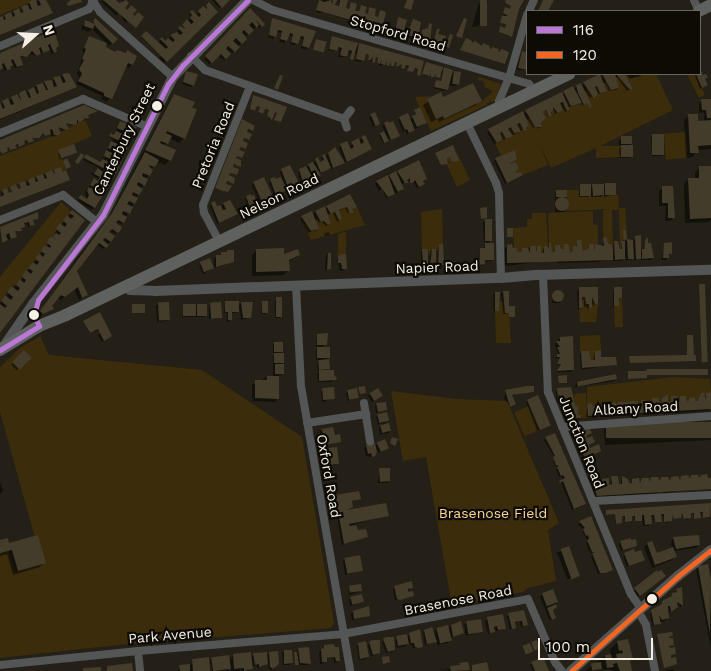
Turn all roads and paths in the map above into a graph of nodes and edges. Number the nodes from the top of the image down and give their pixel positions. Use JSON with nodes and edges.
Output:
{"nodes":[{"id":1,"x":248,"y":0,"type":"edge"},
{"id":2,"x":253,"y":0,"type":"edge"},
{"id":3,"x":93,"y":1,"type":"edge"},
{"id":4,"x":526,"y":18,"type":"edge"},
{"id":5,"x":0,"y":46,"type":"edge"},
{"id":6,"x":191,"y":56,"type":"junction"},
{"id":7,"x":566,"y":75,"type":"edge"},
{"id":8,"x":173,"y":77,"type":"junction"},
{"id":9,"x":509,"y":78,"type":"junction"},
{"id":10,"x":250,"y":86,"type":"junction"},
{"id":11,"x":534,"y":90,"type":"junction"},
{"id":12,"x":501,"y":107,"type":"junction"},
{"id":13,"x":351,"y":110,"type":"dead end"},
{"id":14,"x":467,"y":122,"type":"junction"},
{"id":15,"x":148,"y":126,"type":"junction"},
{"id":16,"x":0,"y":133,"type":"edge"},
{"id":17,"x":0,"y":220,"type":"edge"},
{"id":18,"x":98,"y":222,"type":"junction"},
{"id":19,"x":219,"y":241,"type":"junction"},
{"id":20,"x":711,"y":270,"type":"edge"},
{"id":21,"x":543,"y":275,"type":"junction"},
{"id":22,"x":148,"y":276,"type":"junction"},
{"id":23,"x":501,"y":278,"type":"junction"},
{"id":24,"x":296,"y":285,"type":"junction"},
{"id":25,"x":127,"y":286,"type":"junction"},
{"id":26,"x":164,"y":289,"type":"junction"},
{"id":27,"x":38,"y":300,"type":"junction"},
{"id":28,"x":27,"y":315,"type":"junction"},
{"id":29,"x":35,"y":328,"type":"junction"},
{"id":30,"x":2,"y":349,"type":"edge"},
{"id":31,"x":364,"y":403,"type":"dead end"},
{"id":32,"x":366,"y":414,"type":"junction"},
{"id":33,"x":711,"y":416,"type":"edge"},
{"id":34,"x":307,"y":423,"type":"junction"},
{"id":35,"x":562,"y":427,"type":"junction"},
{"id":36,"x":370,"y":442,"type":"dead end"},
{"id":37,"x":711,"y":495,"type":"edge"},
{"id":38,"x":593,"y":501,"type":"junction"},
{"id":39,"x":711,"y":550,"type":"edge"},
{"id":40,"x":639,"y":610,"type":"junction"},
{"id":41,"x":343,"y":634,"type":"junction"},
{"id":42,"x":138,"y":650,"type":"junction"},
{"id":43,"x":0,"y":665,"type":"edge"},
{"id":44,"x":574,"y":670,"type":"edge"},
{"id":45,"x":140,"y":671,"type":"edge"},
{"id":46,"x":350,"y":671,"type":"edge"},
{"id":47,"x":562,"y":671,"type":"edge"},
{"id":48,"x":655,"y":671,"type":"edge"}],
"edges":[{"from":1,"to":6,"type":"street","name":"Canterbury Street"},
{"from":2,"to":9,"type":"street","name":"Stopford Road"},
{"from":3,"to":5,"type":"street"},
{"from":3,"to":8,"type":"street"},
{"from":4,"to":9,"type":"street"},
{"from":6,"to":8,"type":"street","name":"Canterbury Street"},
{"from":6,"to":10,"type":"street"},
{"from":7,"to":11,"type":"main road","name":"Nelson Road"},
{"from":8,"to":15,"type":"street","name":"Canterbury Street"},
{"from":9,"to":11,"type":"street","name":"Stopford Road"},
{"from":9,"to":12,"type":"street"},
{"from":10,"to":13,"type":"street"},
{"from":10,"to":19,"type":"street","name":"Pretoria Road"},
{"from":11,"to":12,"type":"main road","name":"Nelson Road"},
{"from":12,"to":14,"type":"main road","name":"Nelson Road"},
{"from":14,"to":19,"type":"main road","name":"Nelson Road"},
{"from":14,"to":23,"type":"street"},
{"from":15,"to":16,"type":"street"},
{"from":15,"to":18,"type":"street","name":"Canterbury Street"},
{"from":17,"to":18,"type":"street"},
{"from":18,"to":27,"type":"street","name":"Canterbury Street"},
{"from":19,"to":22,"type":"main road","name":"Nelson Road"},
{"from":20,"to":21,"type":"street","name":"Napier Road"},
{"from":21,"to":23,"type":"street","name":"Napier Road"},
{"from":21,"to":35,"type":"street","name":"Junction Road"},
{"from":22,"to":25,"type":"main road","name":"Nelson Road"},
{"from":22,"to":26,"type":"street"},
{"from":23,"to":24,"type":"street","name":"Napier Road"},
{"from":24,"to":26,"type":"street","name":"Napier Road"},
{"from":24,"to":34,"type":"street","name":"Oxford Road"},
{"from":25,"to":26,"type":"street","name":"Napier Road"},
{"from":25,"to":29,"type":"main road","name":"Nelson Road"},
{"from":27,"to":28,"type":"street","name":"Canterbury Street"},
{"from":27,"to":29,"type":"street"},
{"from":28,"to":29,"type":"street"},
{"from":28,"to":30,"type":"street","name":"Canterbury Street"},
{"from":29,"to":30,"type":"main road","name":"Nelson Road"},
{"from":31,"to":32,"type":"street"},
{"from":32,"to":34,"type":"street"},
{"from":32,"to":36,"type":"street"},
{"from":33,"to":35,"type":"street","name":"Albany Road"},
{"from":34,"to":41,"type":"street","name":"Oxford Road"},
{"from":35,"to":38,"type":"street","name":"Junction Road"},
{"from":37,"to":38,"type":"street"},
{"from":38,"to":40,"type":"street","name":"Junction Road"},
{"from":39,"to":40,"type":"street"},
{"from":40,"to":44,"type":"street"},
{"from":40,"to":48,"type":"street","name":"Junction Road"},
{"from":41,"to":42,"type":"street","name":"Park Avenue"},
{"from":41,"to":46,"type":"street","name":"Oxford Road"},
{"from":41,"to":47,"type":"street","name":"Brasenose Road"},
{"from":42,"to":43,"type":"street","name":"Park Avenue"},
{"from":42,"to":45,"type":"street"}]}
